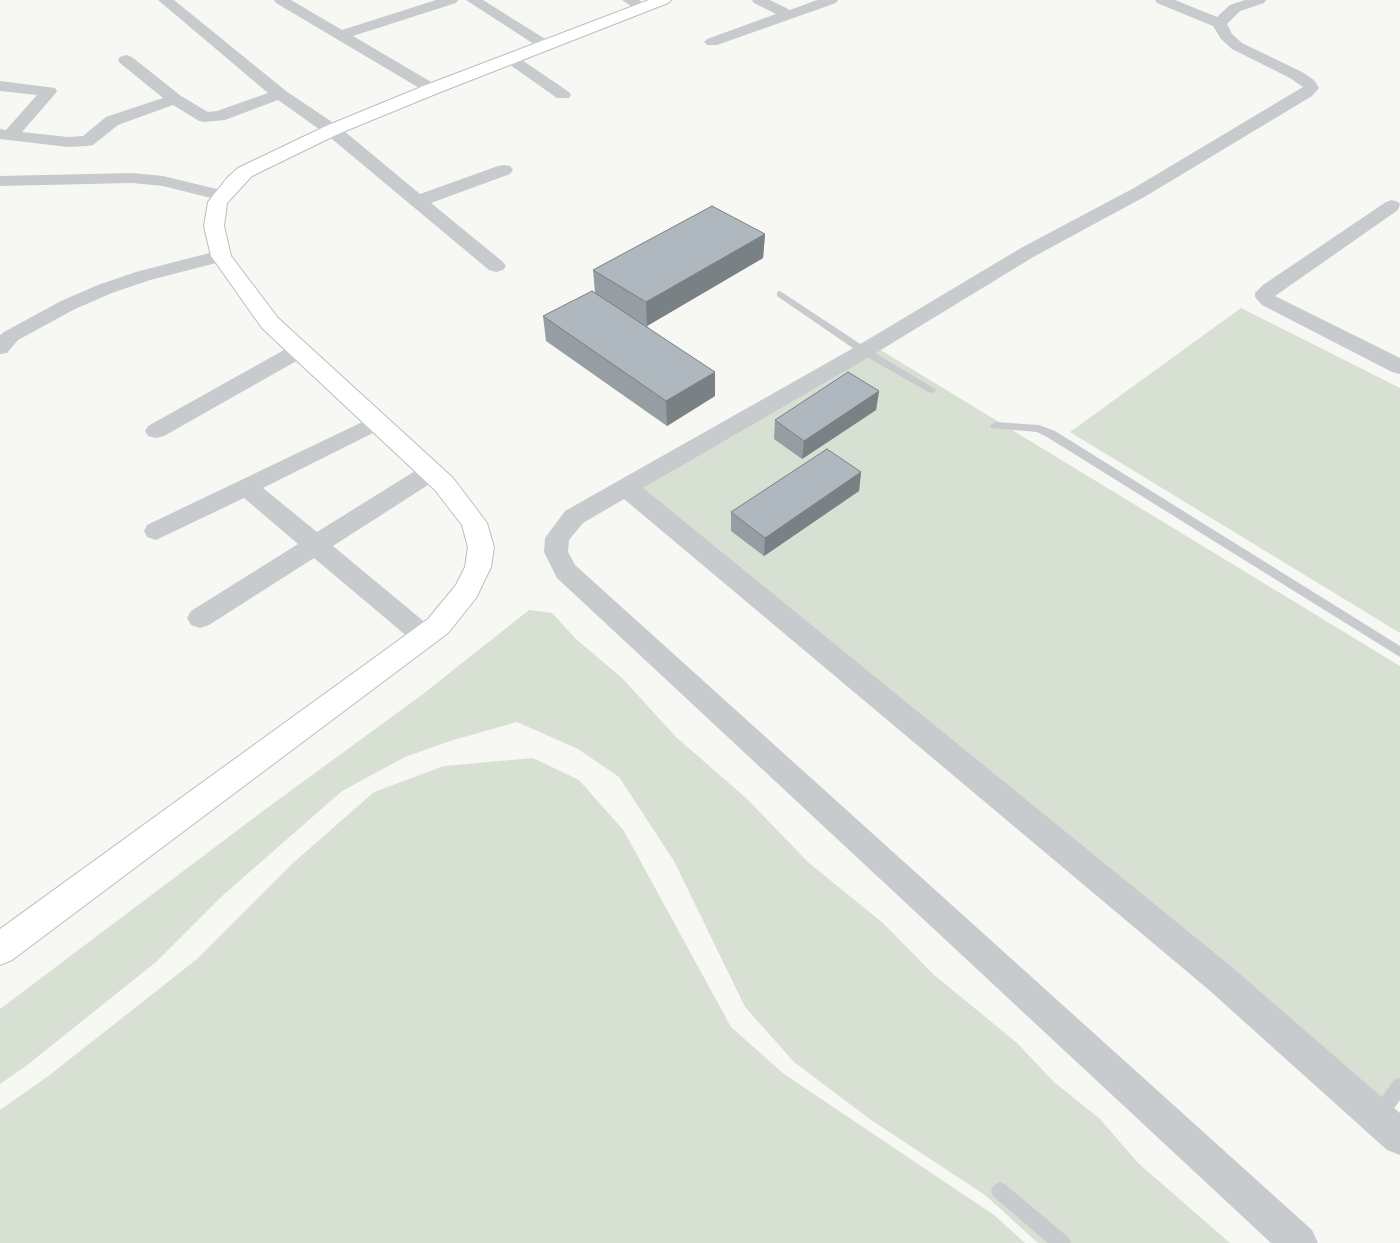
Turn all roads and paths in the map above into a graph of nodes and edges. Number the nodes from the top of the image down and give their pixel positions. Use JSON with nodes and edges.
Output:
{"nodes":[{"id":1,"x":165,"y":0,"type":"edge"},
{"id":2,"x":281,"y":0,"type":"edge"},
{"id":3,"x":450,"y":0,"type":"edge"},
{"id":4,"x":473,"y":0,"type":"edge"},
{"id":5,"x":663,"y":0,"type":"edge"},
{"id":6,"x":759,"y":0,"type":"edge"},
{"id":7,"x":831,"y":0,"type":"edge"},
{"id":8,"x":1162,"y":0,"type":"edge"},
{"id":9,"x":1259,"y":0,"type":"edge"},
{"id":10,"x":636,"y":4,"type":"edge"},
{"id":11,"x":790,"y":15,"type":"junction"},
{"id":12,"x":1218,"y":24,"type":"junction"},
{"id":13,"x":342,"y":36,"type":"junction"},
{"id":14,"x":712,"y":42,"type":"dead end"},
{"id":15,"x":546,"y":45,"type":"junction"},
{"id":16,"x":511,"y":59,"type":"junction"},
{"id":17,"x":126,"y":60,"type":"dead end"},
{"id":18,"x":0,"y":86,"type":"edge"},
{"id":19,"x":432,"y":89,"type":"junction"},
{"id":20,"x":280,"y":94,"type":"junction"},
{"id":21,"x":562,"y":94,"type":"dead end"},
{"id":22,"x":175,"y":99,"type":"junction"},
{"id":23,"x":332,"y":130,"type":"junction"},
{"id":24,"x":5,"y":135,"type":"edge"},
{"id":25,"x":504,"y":170,"type":"dead end"},
{"id":26,"x":0,"y":181,"type":"edge"},
{"id":27,"x":223,"y":196,"type":"junction"},
{"id":28,"x":418,"y":201,"type":"junction"},
{"id":29,"x":1392,"y":206,"type":"dead end"},
{"id":30,"x":222,"y":256,"type":"junction"},
{"id":31,"x":496,"y":266,"type":"dead end"},
{"id":32,"x":780,"y":294,"type":"dead end"},
{"id":33,"x":4,"y":340,"type":"edge"},
{"id":34,"x":300,"y":350,"type":"junction"},
{"id":35,"x":864,"y":350,"type":"junction"},
{"id":36,"x":1400,"y":367,"type":"edge"},
{"id":37,"x":932,"y":390,"type":"dead end"},
{"id":38,"x":377,"y":422,"type":"junction"},
{"id":39,"x":995,"y":426,"type":"dead end"},
{"id":40,"x":156,"y":431,"type":"dead end"},
{"id":41,"x":431,"y":472,"type":"junction"},
{"id":42,"x":246,"y":487,"type":"junction"},
{"id":43,"x":628,"y":488,"type":"junction"},
{"id":44,"x":156,"y":531,"type":"dead end"},
{"id":45,"x":315,"y":544,"type":"junction"},
{"id":46,"x":200,"y":618,"type":"dead end"},
{"id":47,"x":424,"y":636,"type":"junction"},
{"id":48,"x":1400,"y":652,"type":"edge"},
{"id":49,"x":0,"y":949,"type":"edge"},
{"id":50,"x":1400,"y":1086,"type":"edge"},
{"id":51,"x":1378,"y":1117,"type":"junction"},
{"id":52,"x":1400,"y":1136,"type":"edge"},
{"id":53,"x":1000,"y":1192,"type":"dead end"},
{"id":54,"x":1062,"y":1243,"type":"edge"},
{"id":55,"x":1299,"y":1243,"type":"edge"}],
"edges":[{"from":1,"to":20,"type":"street"},
{"from":2,"to":13,"type":"street"},
{"from":3,"to":13,"type":"street"},
{"from":4,"to":15,"type":"street"},
{"from":5,"to":10,"type":"street"},
{"from":6,"to":11,"type":"street"},
{"from":7,"to":11,"type":"street"},
{"from":8,"to":12,"type":"street"},
{"from":9,"to":12,"type":"street"},
{"from":10,"to":15,"type":"street"},
{"from":11,"to":14,"type":"street"},
{"from":12,"to":35,"type":"street"},
{"from":13,"to":19,"type":"street"},
{"from":15,"to":16,"type":"street"},
{"from":16,"to":19,"type":"street"},
{"from":16,"to":21,"type":"street"},
{"from":17,"to":22,"type":"street"},
{"from":18,"to":24,"type":"street"},
{"from":19,"to":23,"type":"street"},
{"from":20,"to":22,"type":"street"},
{"from":20,"to":23,"type":"street"},
{"from":22,"to":24,"type":"street"},
{"from":23,"to":27,"type":"street"},
{"from":23,"to":28,"type":"street"},
{"from":25,"to":28,"type":"street"},
{"from":26,"to":27,"type":"street"},
{"from":27,"to":30,"type":"street"},
{"from":28,"to":31,"type":"street"},
{"from":29,"to":36,"type":"street"},
{"from":30,"to":33,"type":"street"},
{"from":30,"to":34,"type":"street"},
{"from":32,"to":35,"type":"lane"},
{"from":34,"to":38,"type":"street"},
{"from":34,"to":40,"type":"street"},
{"from":35,"to":37,"type":"lane"},
{"from":35,"to":43,"type":"street"},
{"from":38,"to":41,"type":"street"},
{"from":38,"to":42,"type":"street"},
{"from":39,"to":48,"type":"lane"},
{"from":41,"to":45,"type":"street"},
{"from":41,"to":47,"type":"street"},
{"from":42,"to":44,"type":"street"},
{"from":42,"to":45,"type":"street"},
{"from":43,"to":51,"type":"street"},
{"from":43,"to":55,"type":"street"},
{"from":45,"to":46,"type":"street"},
{"from":45,"to":47,"type":"street"},
{"from":47,"to":49,"type":"street"},
{"from":50,"to":51,"type":"lane"},
{"from":51,"to":52,"type":"street"},
{"from":53,"to":54,"type":"lane"}]}
